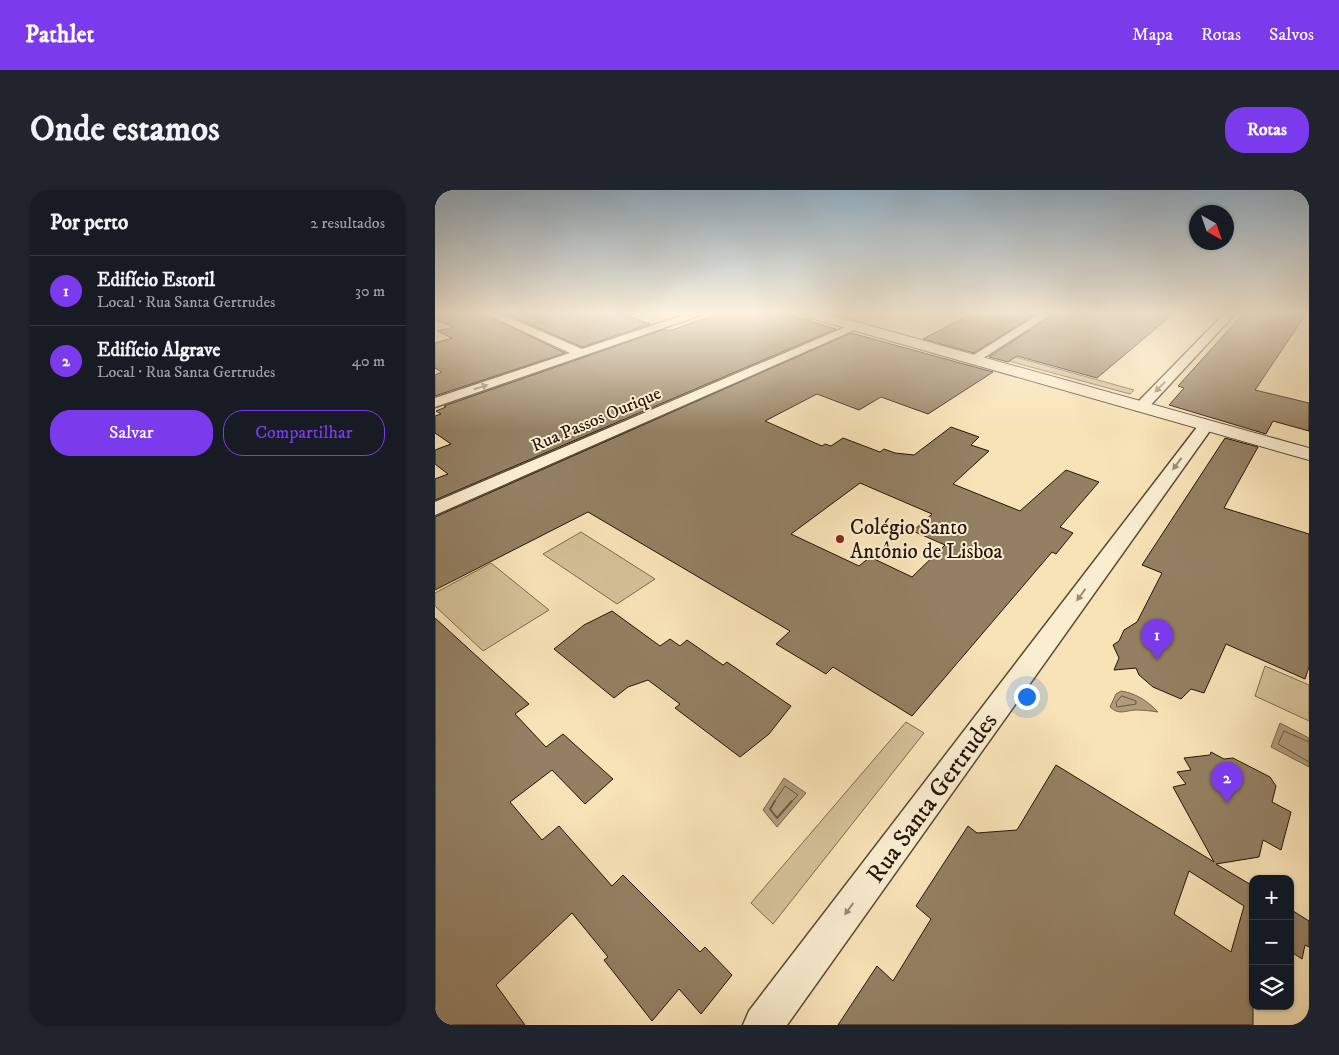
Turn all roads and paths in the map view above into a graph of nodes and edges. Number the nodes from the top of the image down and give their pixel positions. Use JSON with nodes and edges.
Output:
{"nodes":[{"id":1,"x":586,"y":353,"type":"edge"},
{"id":2,"x":793,"y":353,"type":"edge"},
{"id":3,"x":951,"y":353,"type":"edge"},
{"id":4,"x":983,"y":353,"type":"edge"},
{"id":5,"x":1193,"y":353,"type":"edge"},
{"id":6,"x":583,"y":354,"type":"joint"},
{"id":7,"x":973,"y":359,"type":"junction"},
{"id":8,"x":435,"y":388,"type":"edge"},
{"id":9,"x":451,"y":397,"type":"junction"},
{"id":10,"x":435,"y":403,"type":"edge"},
{"id":11,"x":1141,"y":407,"type":"junction"},
{"id":12,"x":1206,"y":425,"type":"junction"},
{"id":13,"x":1309,"y":454,"type":"edge"},
{"id":14,"x":435,"y":509,"type":"edge"},
{"id":15,"x":763,"y":1025,"type":"edge"}],
"edges":[{"from":1,"to":6,"type":"street"},
{"from":2,"to":14,"type":"street","name":"Rua Passos Ourique"},
{"from":3,"to":7,"type":"street"},
{"from":4,"to":7,"type":"street"},
{"from":5,"to":11,"type":"street","one_way":true},
{"from":9,"to":6,"type":"street","one_way":true},
{"from":7,"to":11,"type":"street"},
{"from":8,"to":9,"type":"street"},
{"from":9,"to":10,"type":"street"},
{"from":11,"to":12,"type":"street"},
{"from":12,"to":13,"type":"street"},
{"from":12,"to":15,"type":"street","name":"Rua Santa Gertrudes","one_way":true}]}
